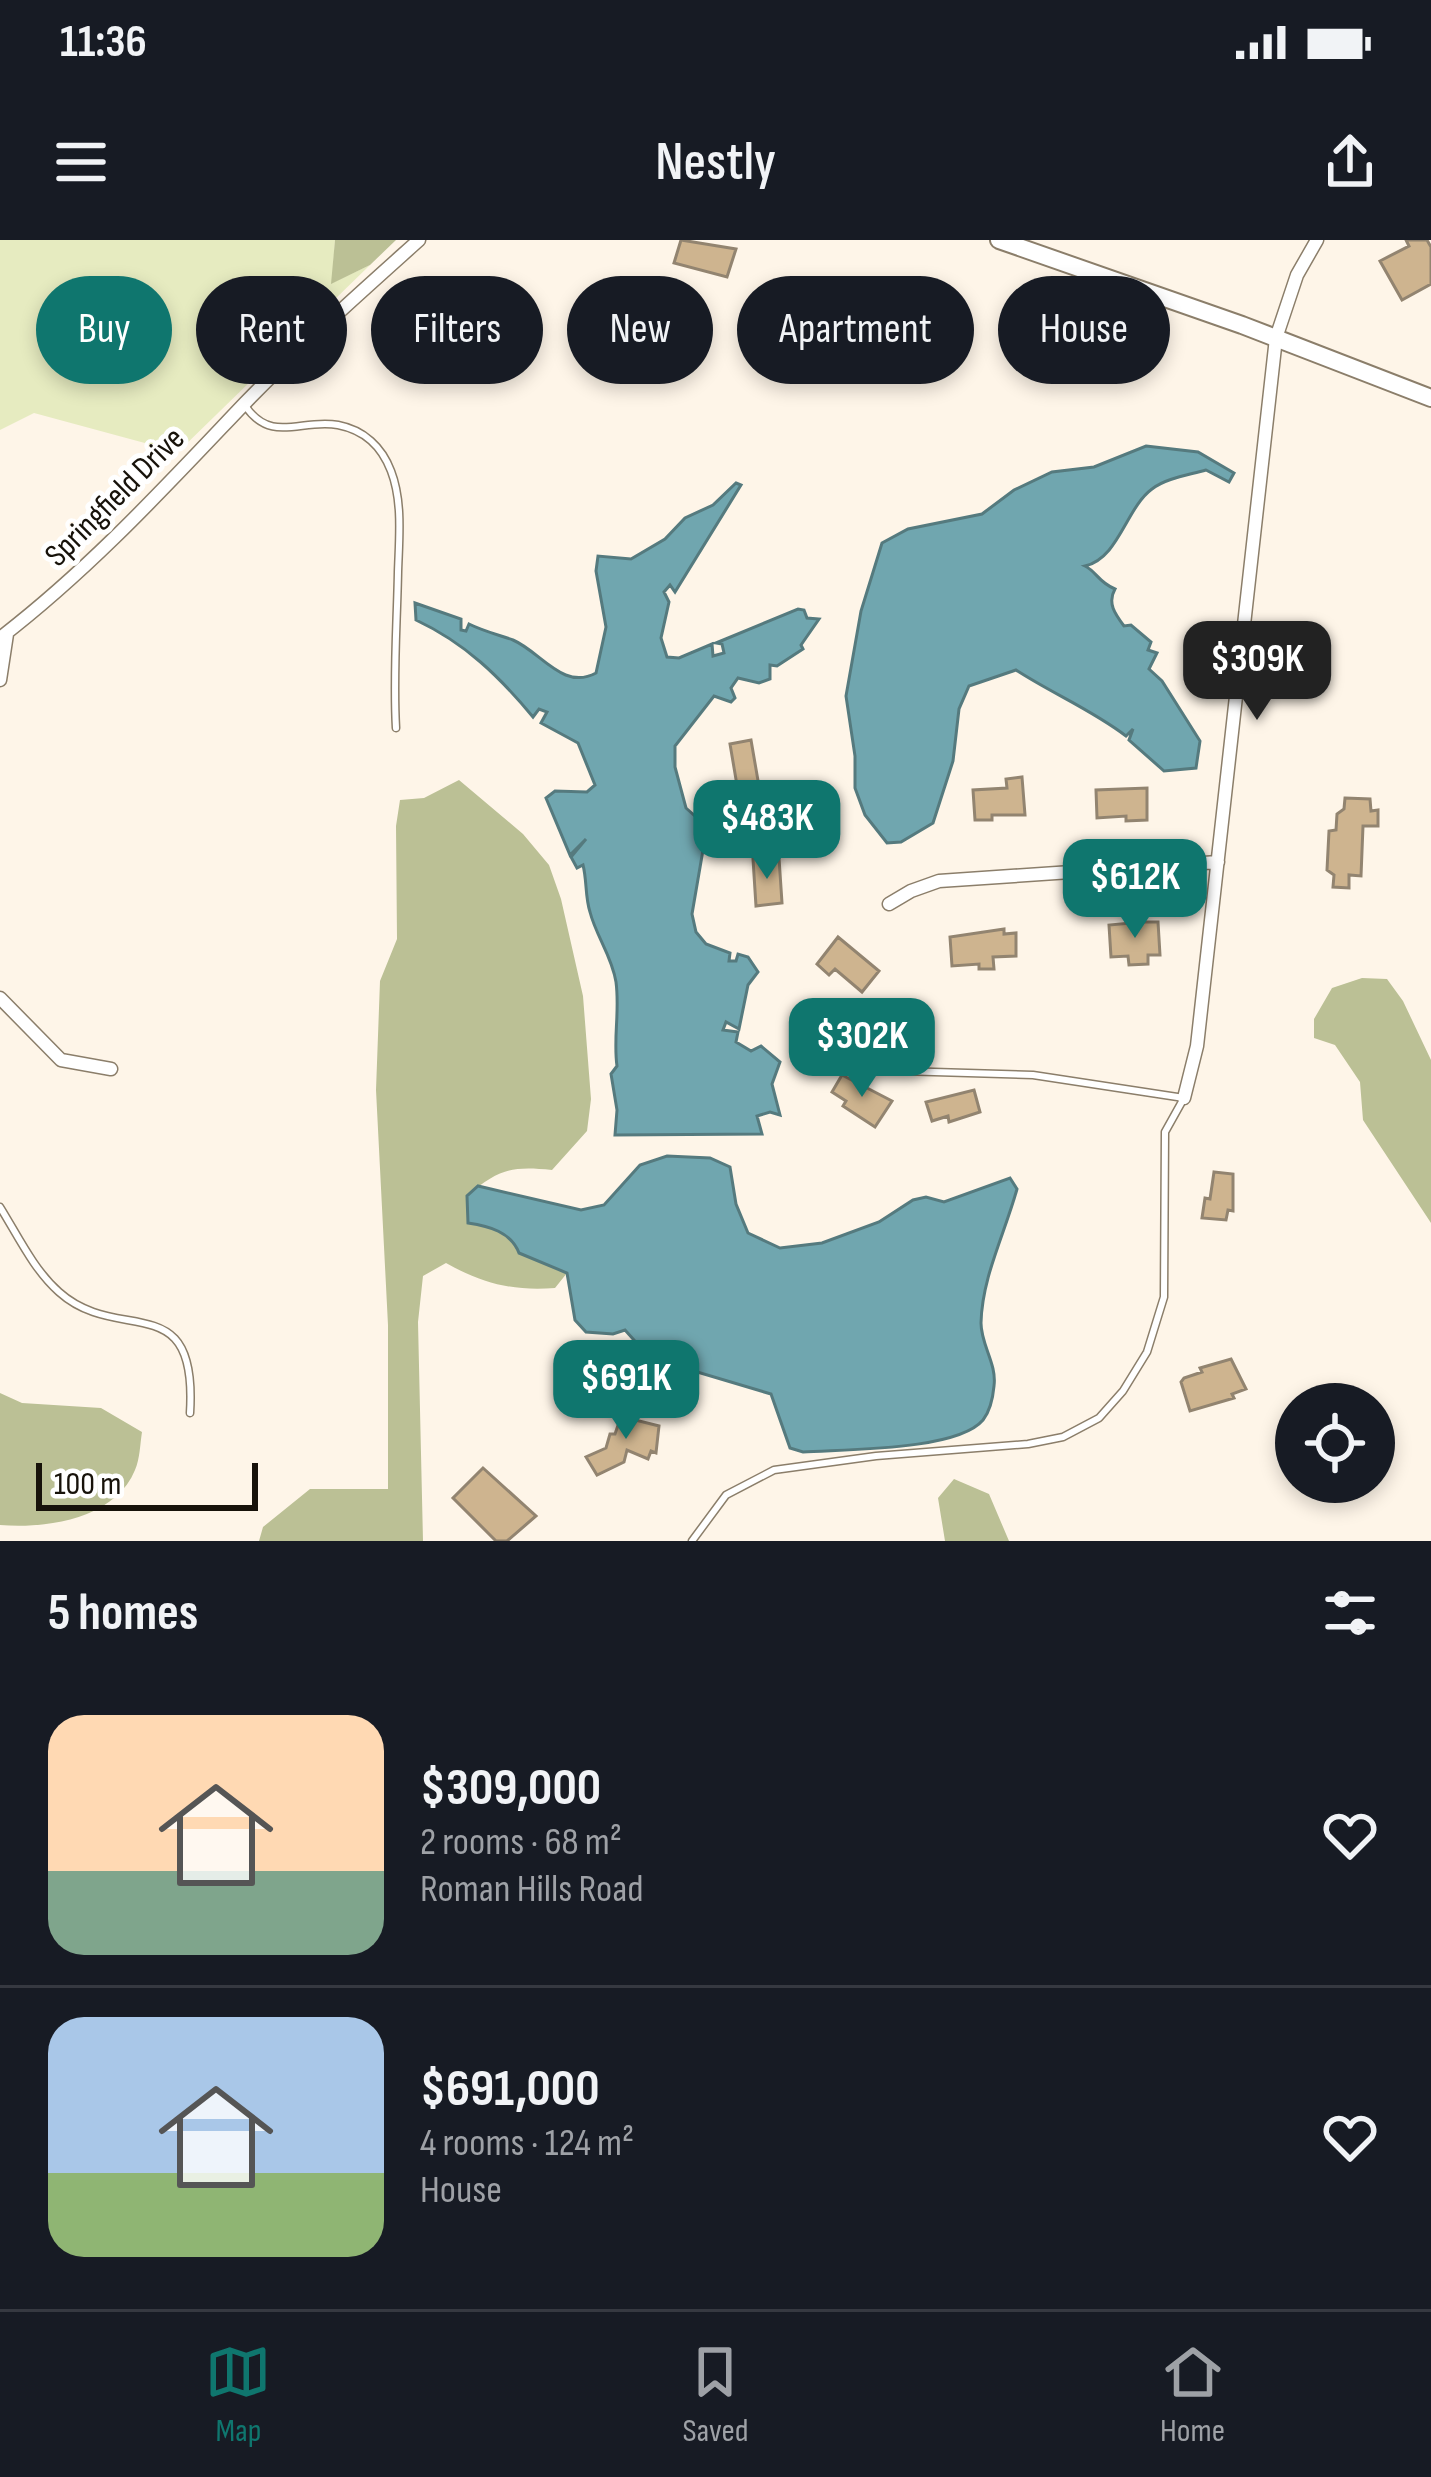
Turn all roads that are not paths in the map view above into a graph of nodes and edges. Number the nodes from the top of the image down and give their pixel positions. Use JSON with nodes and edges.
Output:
{"nodes":[{"id":1,"x":419,"y":240,"type":"edge"},
{"id":2,"x":999,"y":240,"type":"edge"},
{"id":3,"x":1317,"y":240,"type":"edge"},
{"id":4,"x":1276,"y":338,"type":"junction"},
{"id":5,"x":1431,"y":398,"type":"edge"},
{"id":6,"x":244,"y":404,"type":"junction"},
{"id":7,"x":4,"y":635,"type":"edge"},
{"id":8,"x":0,"y":680,"type":"edge"},
{"id":9,"x":396,"y":728,"type":"dead end"},
{"id":10,"x":1218,"y":862,"type":"junction"},
{"id":11,"x":889,"y":904,"type":"dead end"},
{"id":12,"x":0,"y":998,"type":"edge"},
{"id":13,"x":111,"y":1069,"type":"dead end"},
{"id":14,"x":867,"y":1070,"type":"dead end"},
{"id":15,"x":1184,"y":1098,"type":"junction"},
{"id":16,"x":0,"y":1208,"type":"edge"},
{"id":17,"x":190,"y":1413,"type":"dead end"},
{"id":18,"x":692,"y":1541,"type":"edge"}],
"edges":[{"from":1,"to":6,"type":"street","name":"Springfield Drive"},
{"from":2,"to":4,"type":"main road"},
{"from":3,"to":4,"type":"street"},
{"from":4,"to":5,"type":"main road"},
{"from":4,"to":10,"type":"street"},
{"from":6,"to":7,"type":"street","name":"Springfield Drive"},
{"from":6,"to":9,"type":"lane"},
{"from":7,"to":8,"type":"street"},
{"from":10,"to":11,"type":"street"},
{"from":10,"to":15,"type":"street"},
{"from":12,"to":13,"type":"street"},
{"from":14,"to":15,"type":"lane"},
{"from":15,"to":18,"type":"lane"},
{"from":16,"to":17,"type":"lane"}]}
